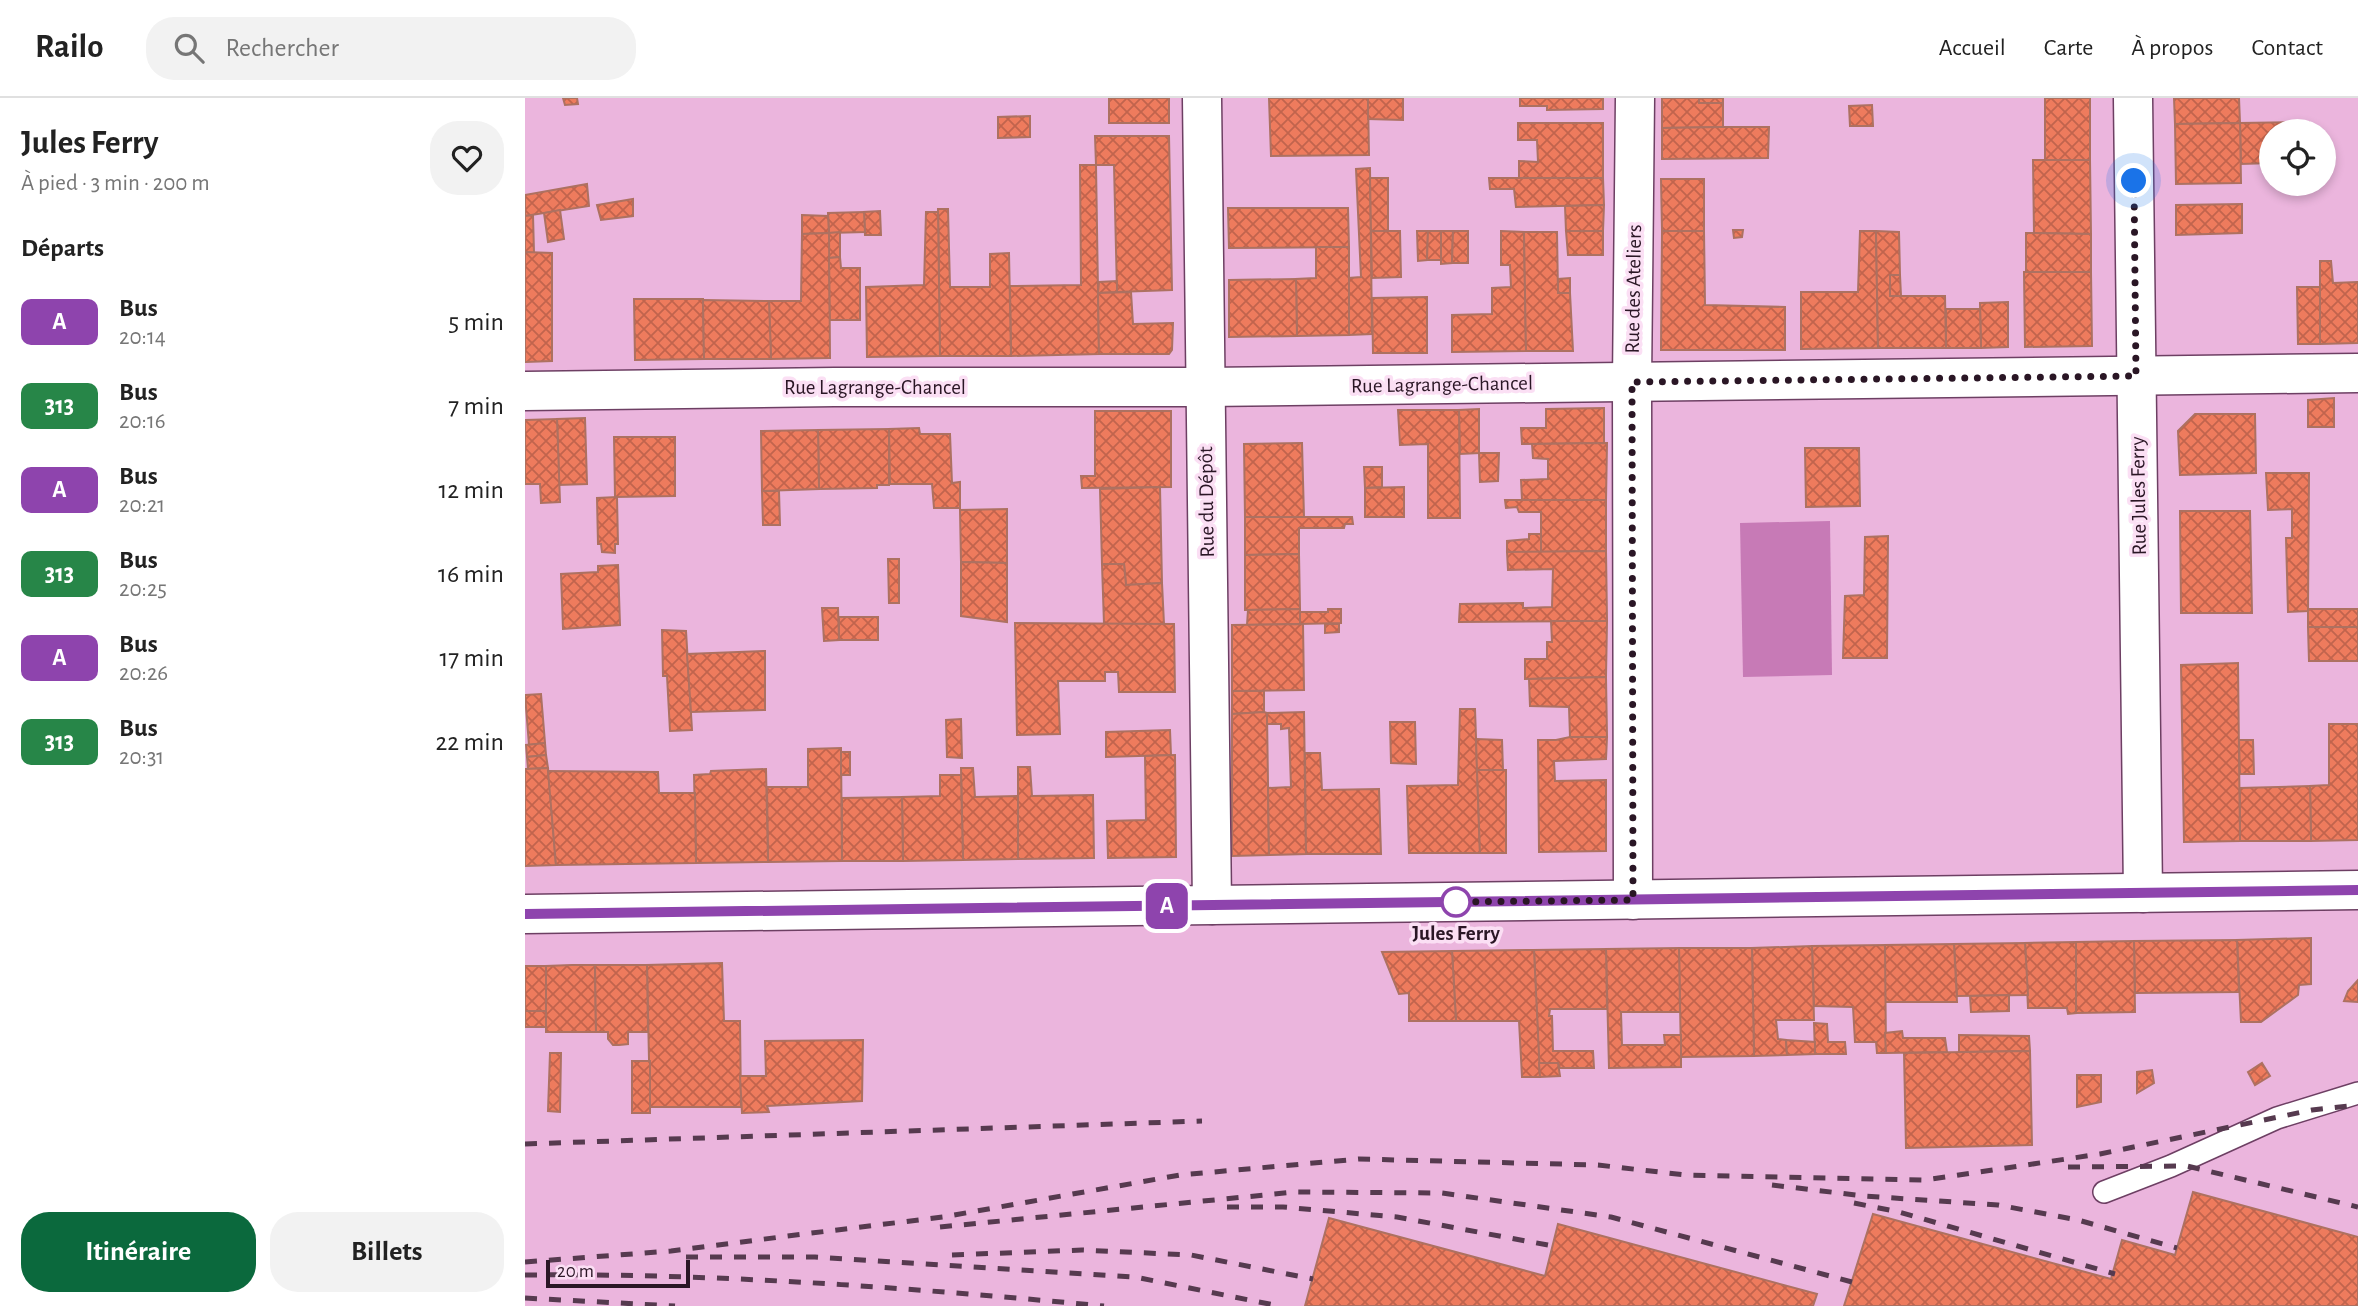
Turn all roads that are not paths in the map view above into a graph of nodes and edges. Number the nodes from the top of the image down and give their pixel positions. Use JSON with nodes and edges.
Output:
{"nodes":[{"id":1,"x":1202,"y":98,"type":"edge"},
{"id":2,"x":1635,"y":98,"type":"edge"},
{"id":3,"x":2133,"y":98,"type":"edge"},
{"id":4,"x":2358,"y":373,"type":"edge"},
{"id":5,"x":2136,"y":376,"type":"junction"},
{"id":6,"x":1632,"y":382,"type":"junction"},
{"id":7,"x":1205,"y":387,"type":"junction"},
{"id":8,"x":525,"y":391,"type":"edge"},
{"id":9,"x":2358,"y":890,"type":"edge"},
{"id":10,"x":2143,"y":893,"type":"junction"},
{"id":11,"x":1633,"y":900,"type":"junction"},
{"id":12,"x":1212,"y":905,"type":"junction"},
{"id":13,"x":525,"y":914,"type":"edge"},
{"id":14,"x":2358,"y":1093,"type":"edge"},
{"id":15,"x":2104,"y":1192,"type":"dead end"}],
"edges":[{"from":1,"to":7,"type":"street","name":"Rue du Dépôt"},
{"from":2,"to":6,"type":"street","name":"Rue des Ateliers"},
{"from":3,"to":5,"type":"street","name":"Rue Jules Ferry"},
{"from":4,"to":5,"type":"street","name":"Rue Lagrange-Chancel"},
{"from":5,"to":6,"type":"street","name":"Rue Lagrange-Chancel"},
{"from":5,"to":10,"type":"street","name":"Rue Jules Ferry"},
{"from":6,"to":7,"type":"street","name":"Rue Lagrange-Chancel"},
{"from":6,"to":11,"type":"street","name":"Rue des Ateliers"},
{"from":7,"to":8,"type":"street","name":"Rue Lagrange-Chancel"},
{"from":7,"to":12,"type":"street","name":"Rue du Dépôt"},
{"from":9,"to":10,"type":"street"},
{"from":10,"to":11,"type":"street"},
{"from":11,"to":12,"type":"street"},
{"from":12,"to":13,"type":"street"},
{"from":14,"to":15,"type":"lane"}]}
